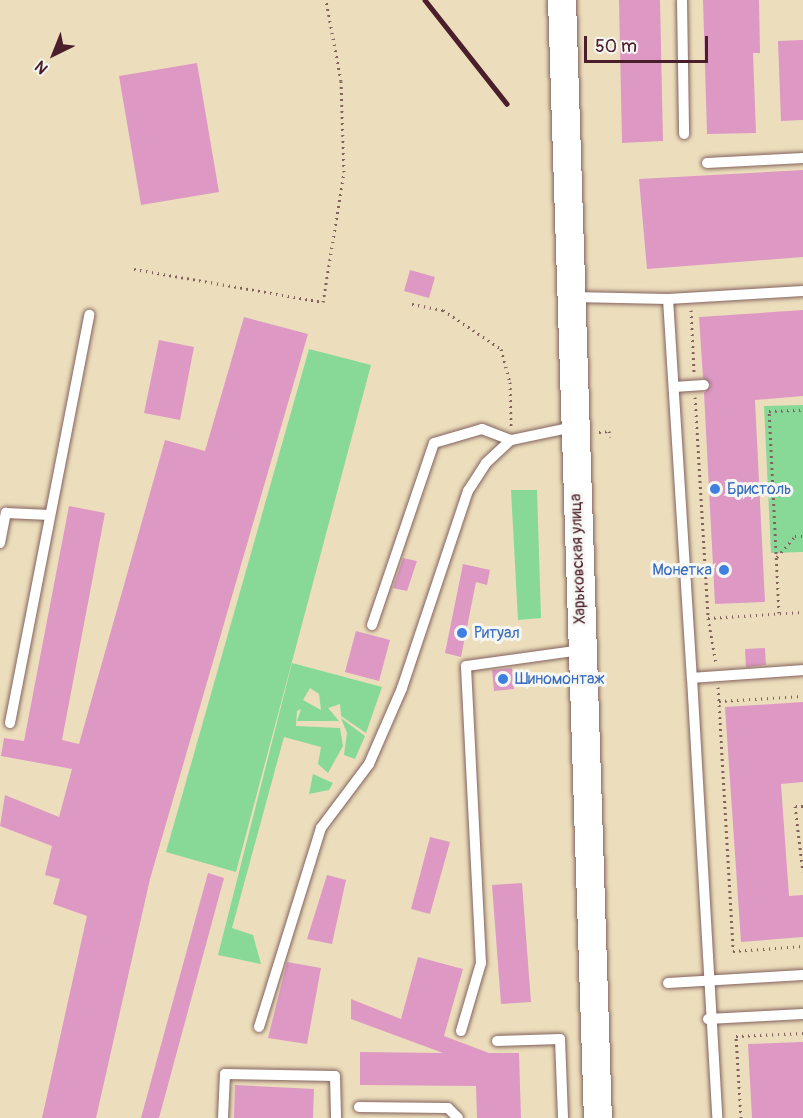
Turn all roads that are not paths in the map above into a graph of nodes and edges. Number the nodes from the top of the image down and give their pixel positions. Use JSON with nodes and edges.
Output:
{"nodes":[{"id":1,"x":562,"y":0,"type":"edge"},
{"id":2,"x":682,"y":0,"type":"edge"},
{"id":3,"x":684,"y":134,"type":"dead end"},
{"id":4,"x":803,"y":158,"type":"edge"},
{"id":5,"x":707,"y":163,"type":"dead end"},
{"id":6,"x":803,"y":291,"type":"edge"},
{"id":7,"x":569,"y":297,"type":"junction"},
{"id":8,"x":668,"y":299,"type":"junction"},
{"id":9,"x":89,"y":315,"type":"dead end"},
{"id":10,"x":699,"y":385,"type":"road end"},
{"id":11,"x":674,"y":387,"type":"junction"},
{"id":12,"x":587,"y":429,"type":"junction"},
{"id":13,"x":512,"y":440,"type":"junction"},
{"id":14,"x":50,"y":515,"type":"junction"},
{"id":15,"x":0,"y":543,"type":"edge"},
{"id":16,"x":372,"y":625,"type":"dead end"},
{"id":17,"x":581,"y":650,"type":"junction"},
{"id":18,"x":803,"y":670,"type":"edge"},
{"id":19,"x":692,"y":678,"type":"junction"},
{"id":20,"x":10,"y":723,"type":"dead end"},
{"id":21,"x":803,"y":975,"type":"edge"},
{"id":22,"x":705,"y":981,"type":"junction"},
{"id":23,"x":668,"y":983,"type":"dead end"},
{"id":24,"x":803,"y":1014,"type":"edge"},
{"id":25,"x":708,"y":1019,"type":"junction"},
{"id":26,"x":259,"y":1027,"type":"dead end"},
{"id":27,"x":461,"y":1031,"type":"dead end"},
{"id":28,"x":497,"y":1041,"type":"dead end"},
{"id":29,"x":359,"y":1107,"type":"dead end"},
{"id":30,"x":223,"y":1118,"type":"edge"},
{"id":31,"x":336,"y":1118,"type":"edge"},
{"id":32,"x":458,"y":1118,"type":"edge"},
{"id":33,"x":563,"y":1118,"type":"edge"},
{"id":34,"x":598,"y":1118,"type":"edge"},
{"id":35,"x":717,"y":1118,"type":"edge"}],
"edges":[{"from":1,"to":7,"type":"street","name":"Харьковская улица"},
{"from":2,"to":3,"type":"lane"},
{"from":4,"to":5,"type":"lane"},
{"from":6,"to":8,"type":"lane"},
{"from":7,"to":8,"type":"lane"},
{"from":7,"to":12,"type":"street","name":"Харьковская улица"},
{"from":8,"to":11,"type":"lane"},
{"from":9,"to":14,"type":"lane"},
{"from":10,"to":11,"type":"lane"},
{"from":11,"to":19,"type":"lane"},
{"from":12,"to":13,"type":"lane"},
{"from":12,"to":17,"type":"street","name":"Харьковская улица"},
{"from":13,"to":16,"type":"lane"},
{"from":13,"to":26,"type":"lane"},
{"from":14,"to":15,"type":"lane"},
{"from":14,"to":20,"type":"lane"},
{"from":17,"to":27,"type":"lane"},
{"from":17,"to":34,"type":"street","name":"Харьковская улица"},
{"from":18,"to":19,"type":"lane"},
{"from":19,"to":22,"type":"lane"},
{"from":21,"to":22,"type":"lane"},
{"from":22,"to":23,"type":"lane"},
{"from":22,"to":25,"type":"lane"},
{"from":24,"to":25,"type":"lane"},
{"from":25,"to":35,"type":"lane"},
{"from":28,"to":33,"type":"lane"},
{"from":29,"to":32,"type":"lane"},
{"from":30,"to":31,"type":"lane"}]}
